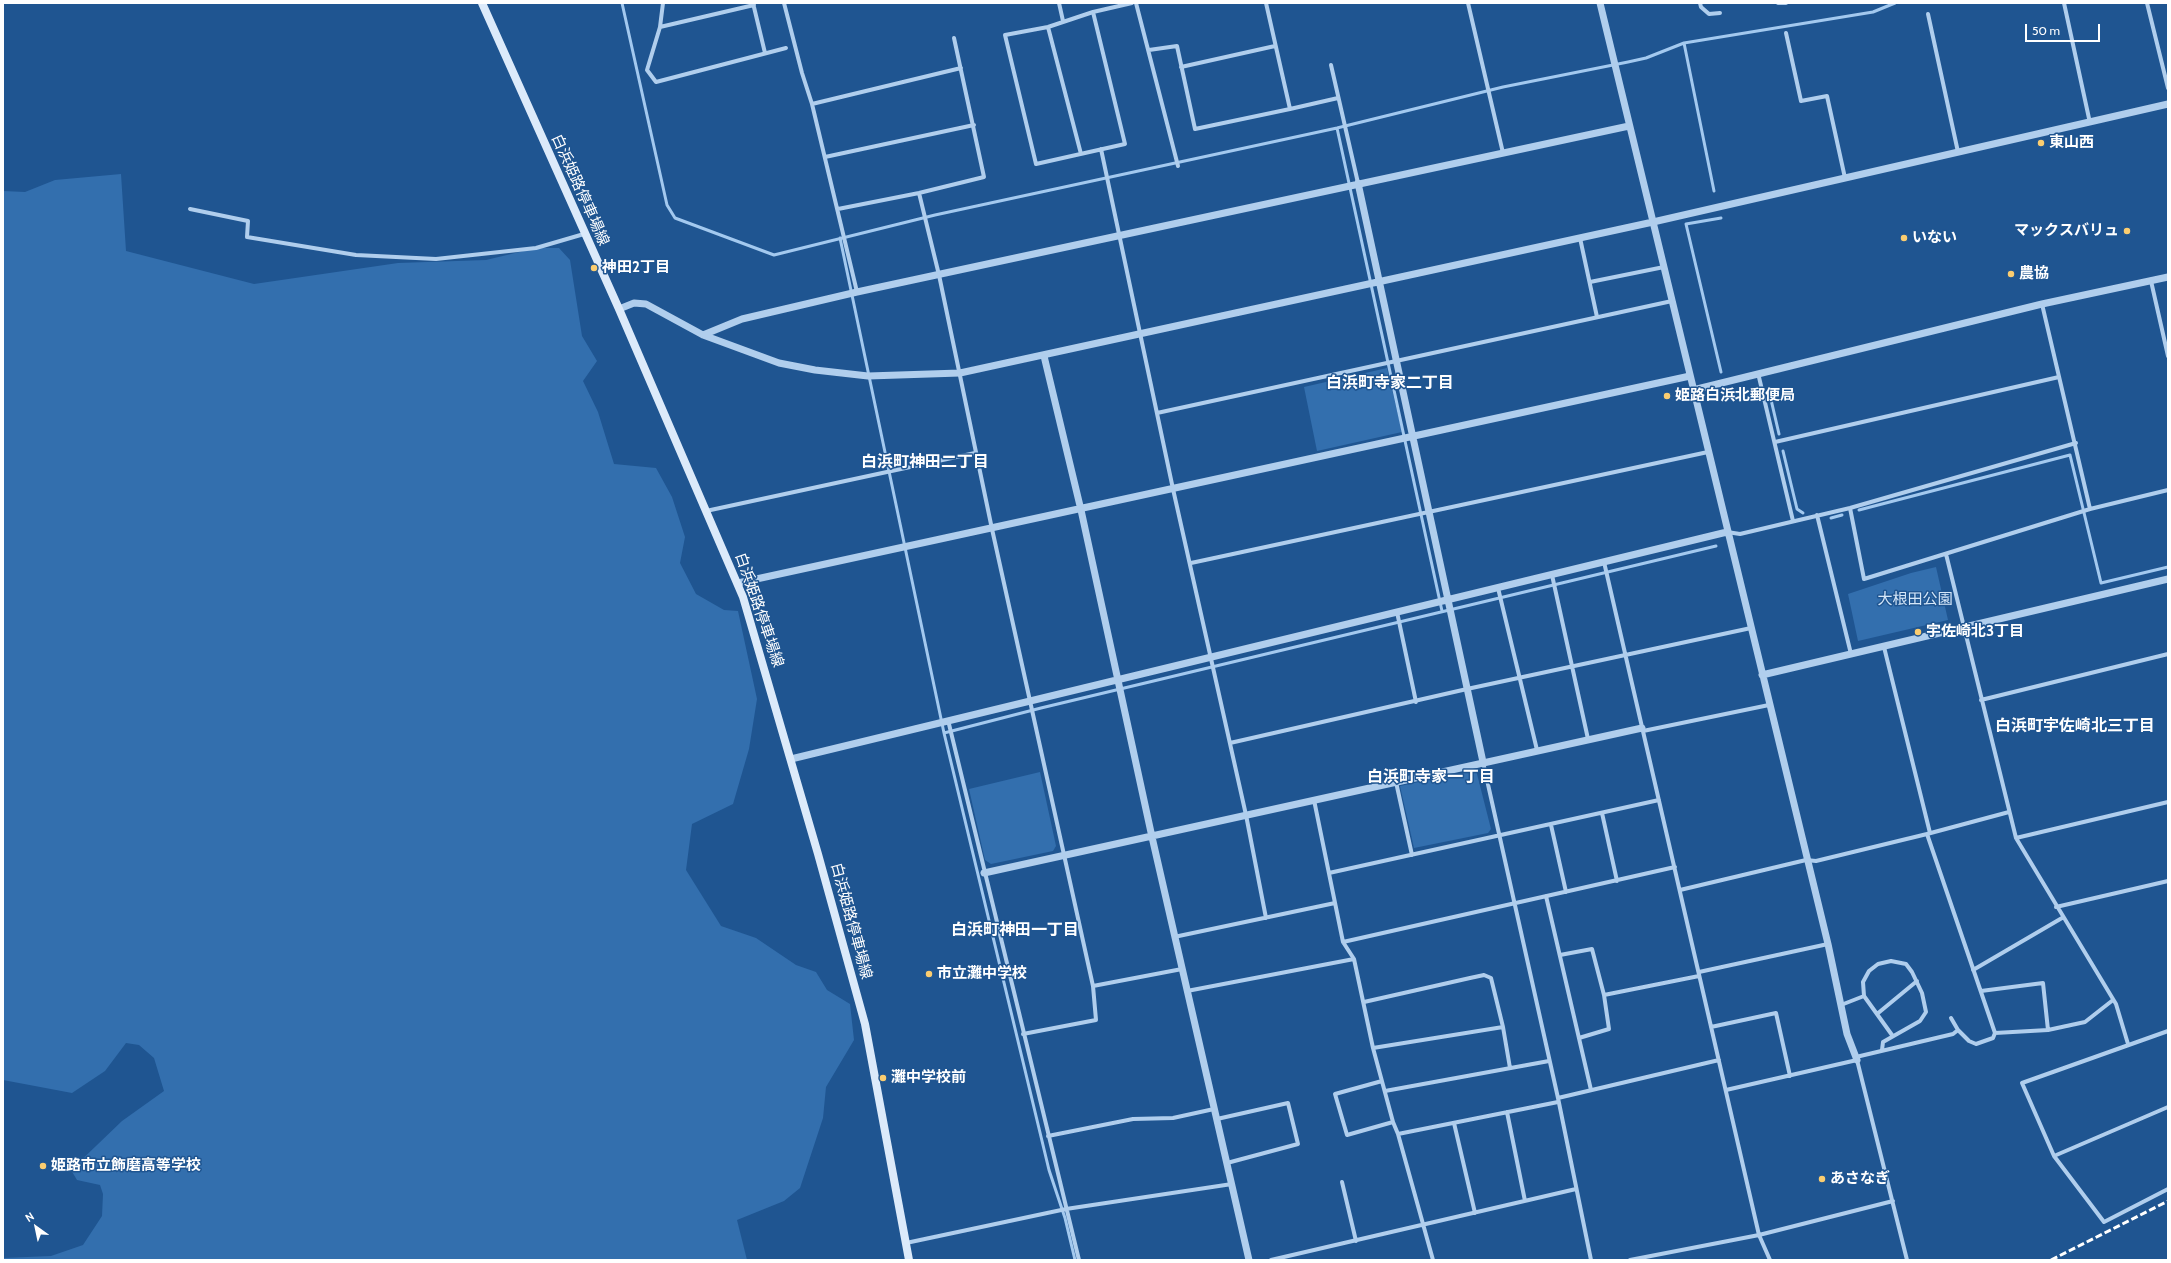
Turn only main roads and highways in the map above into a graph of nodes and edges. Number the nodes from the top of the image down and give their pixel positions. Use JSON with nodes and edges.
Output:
{"nodes":[{"id":1,"x":482,"y":3,"type":"edge"},
{"id":2,"x":909,"y":1260,"type":"edge"}],
"edges":[{"from":1,"to":2,"type":"main road","name":"白浜姫路停車場線"}]}
